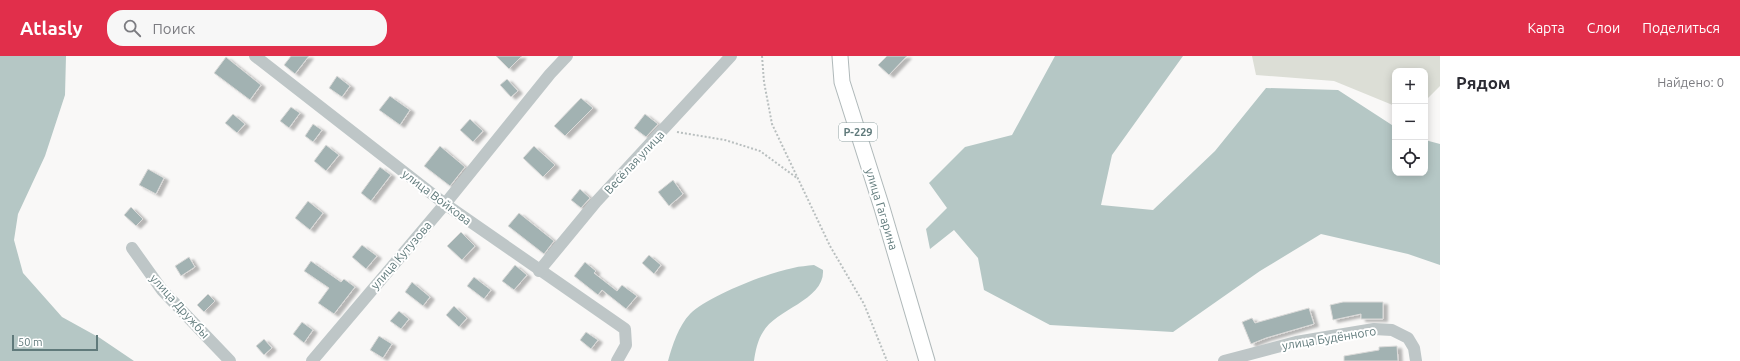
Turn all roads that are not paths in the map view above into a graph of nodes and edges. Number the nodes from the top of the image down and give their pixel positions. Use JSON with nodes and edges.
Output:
{"nodes":[{"id":1,"x":255,"y":56,"type":"edge"},
{"id":2,"x":567,"y":56,"type":"edge"},
{"id":3,"x":731,"y":56,"type":"edge"},
{"id":4,"x":840,"y":56,"type":"edge"},
{"id":5,"x":445,"y":204,"type":"junction"},
{"id":6,"x":132,"y":248,"type":"dead end"},
{"id":7,"x":539,"y":271,"type":"junction"},
{"id":8,"x":230,"y":361,"type":"edge"},
{"id":9,"x":312,"y":361,"type":"edge"},
{"id":10,"x":617,"y":361,"type":"edge"},
{"id":11,"x":927,"y":361,"type":"edge"},
{"id":12,"x":1224,"y":361,"type":"edge"},
{"id":13,"x":1416,"y":361,"type":"edge"}],
"edges":[{"from":1,"to":5,"type":"street","name":"улица Войкова"},
{"from":2,"to":5,"type":"street","name":"улица Кутузова"},
{"from":3,"to":7,"type":"street","name":"Весёлая улица"},
{"from":4,"to":11,"type":"main road","name":"улица Гагарина","number":"Р-229"},
{"from":5,"to":7,"type":"street","name":"улица Войкова"},
{"from":5,"to":9,"type":"street","name":"улица Кутузова"},
{"from":6,"to":8,"type":"street","name":"улица Дружбы"},
{"from":7,"to":10,"type":"street","name":"улица Войкова"},
{"from":12,"to":13,"type":"street","name":"улица Будённого"}]}
